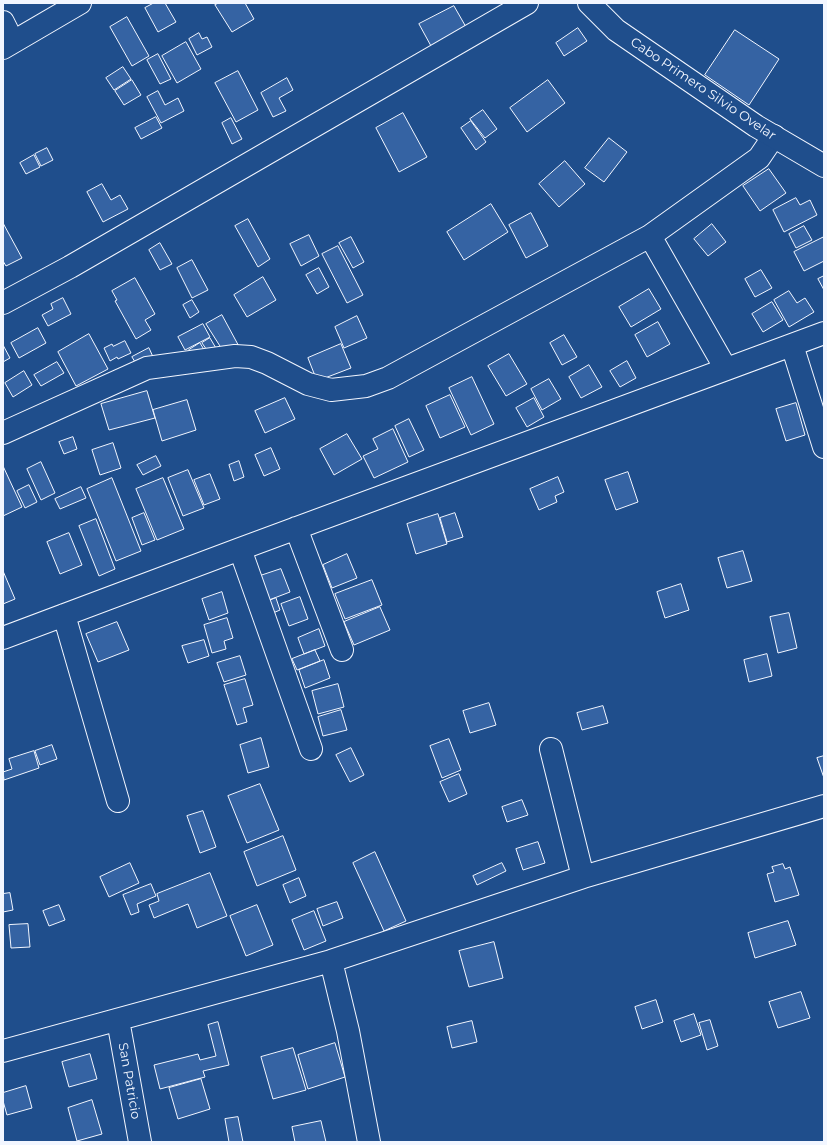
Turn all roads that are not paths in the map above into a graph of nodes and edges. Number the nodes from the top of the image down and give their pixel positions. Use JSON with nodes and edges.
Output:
{"nodes":[{"id":1,"x":80,"y":3,"type":"edge"},
{"id":2,"x":527,"y":3,"type":"edge"},
{"id":3,"x":589,"y":3,"type":"edge"},
{"id":4,"x":3,"y":22,"type":"edge"},
{"id":5,"x":8,"y":45,"type":"edge"},
{"id":6,"x":774,"y":136,"type":"junction"},
{"id":7,"x":824,"y":166,"type":"edge"},
{"id":8,"x":650,"y":236,"type":"junction"},
{"id":9,"x":3,"y":302,"type":"edge"},
{"id":10,"x":824,"y":333,"type":"edge"},
{"id":11,"x":792,"y":345,"type":"junction"},
{"id":12,"x":726,"y":369,"type":"junction"},
{"id":13,"x":3,"y":433,"type":"edge"},
{"id":14,"x":824,"y":447,"type":"edge"},
{"id":15,"x":296,"y":528,"type":"junction"},
{"id":16,"x":240,"y":549,"type":"junction"},
{"id":17,"x":64,"y":616,"type":"junction"},
{"id":18,"x":3,"y":638,"type":"edge"},
{"id":19,"x":342,"y":650,"type":"dead end"},
{"id":20,"x":311,"y":749,"type":"dead end"},
{"id":21,"x":551,"y":749,"type":"dead end"},
{"id":22,"x":118,"y":801,"type":"dead end"},
{"id":23,"x":824,"y":806,"type":"edge"},
{"id":24,"x":583,"y":877,"type":"junction"},
{"id":25,"x":331,"y":961,"type":"junction"},
{"id":26,"x":118,"y":1020,"type":"junction"},
{"id":27,"x":3,"y":1051,"type":"edge"},
{"id":28,"x":140,"y":1142,"type":"edge"},
{"id":29,"x":369,"y":1142,"type":"edge"}],
"edges":[{"from":1,"to":5,"type":"street"},
{"from":2,"to":9,"type":"street"},
{"from":3,"to":6,"type":"street","name":"Cabo Primero Silvio Ovelar"},
{"from":4,"to":5,"type":"street"},
{"from":6,"to":7,"type":"street","name":"Cabo Primero Silvio Ovelar"},
{"from":6,"to":8,"type":"street"},
{"from":8,"to":12,"type":"street"},
{"from":8,"to":13,"type":"street"},
{"from":10,"to":11,"type":"street"},
{"from":11,"to":12,"type":"street"},
{"from":11,"to":14,"type":"street"},
{"from":12,"to":15,"type":"street"},
{"from":15,"to":16,"type":"street"},
{"from":15,"to":19,"type":"street"},
{"from":16,"to":17,"type":"street"},
{"from":16,"to":20,"type":"street"},
{"from":17,"to":18,"type":"street"},
{"from":17,"to":22,"type":"street"},
{"from":21,"to":24,"type":"street"},
{"from":23,"to":24,"type":"street"},
{"from":24,"to":25,"type":"street"},
{"from":25,"to":26,"type":"street"},
{"from":25,"to":29,"type":"street"},
{"from":26,"to":27,"type":"street"},
{"from":26,"to":28,"type":"street","name":"San Patricio"}]}
